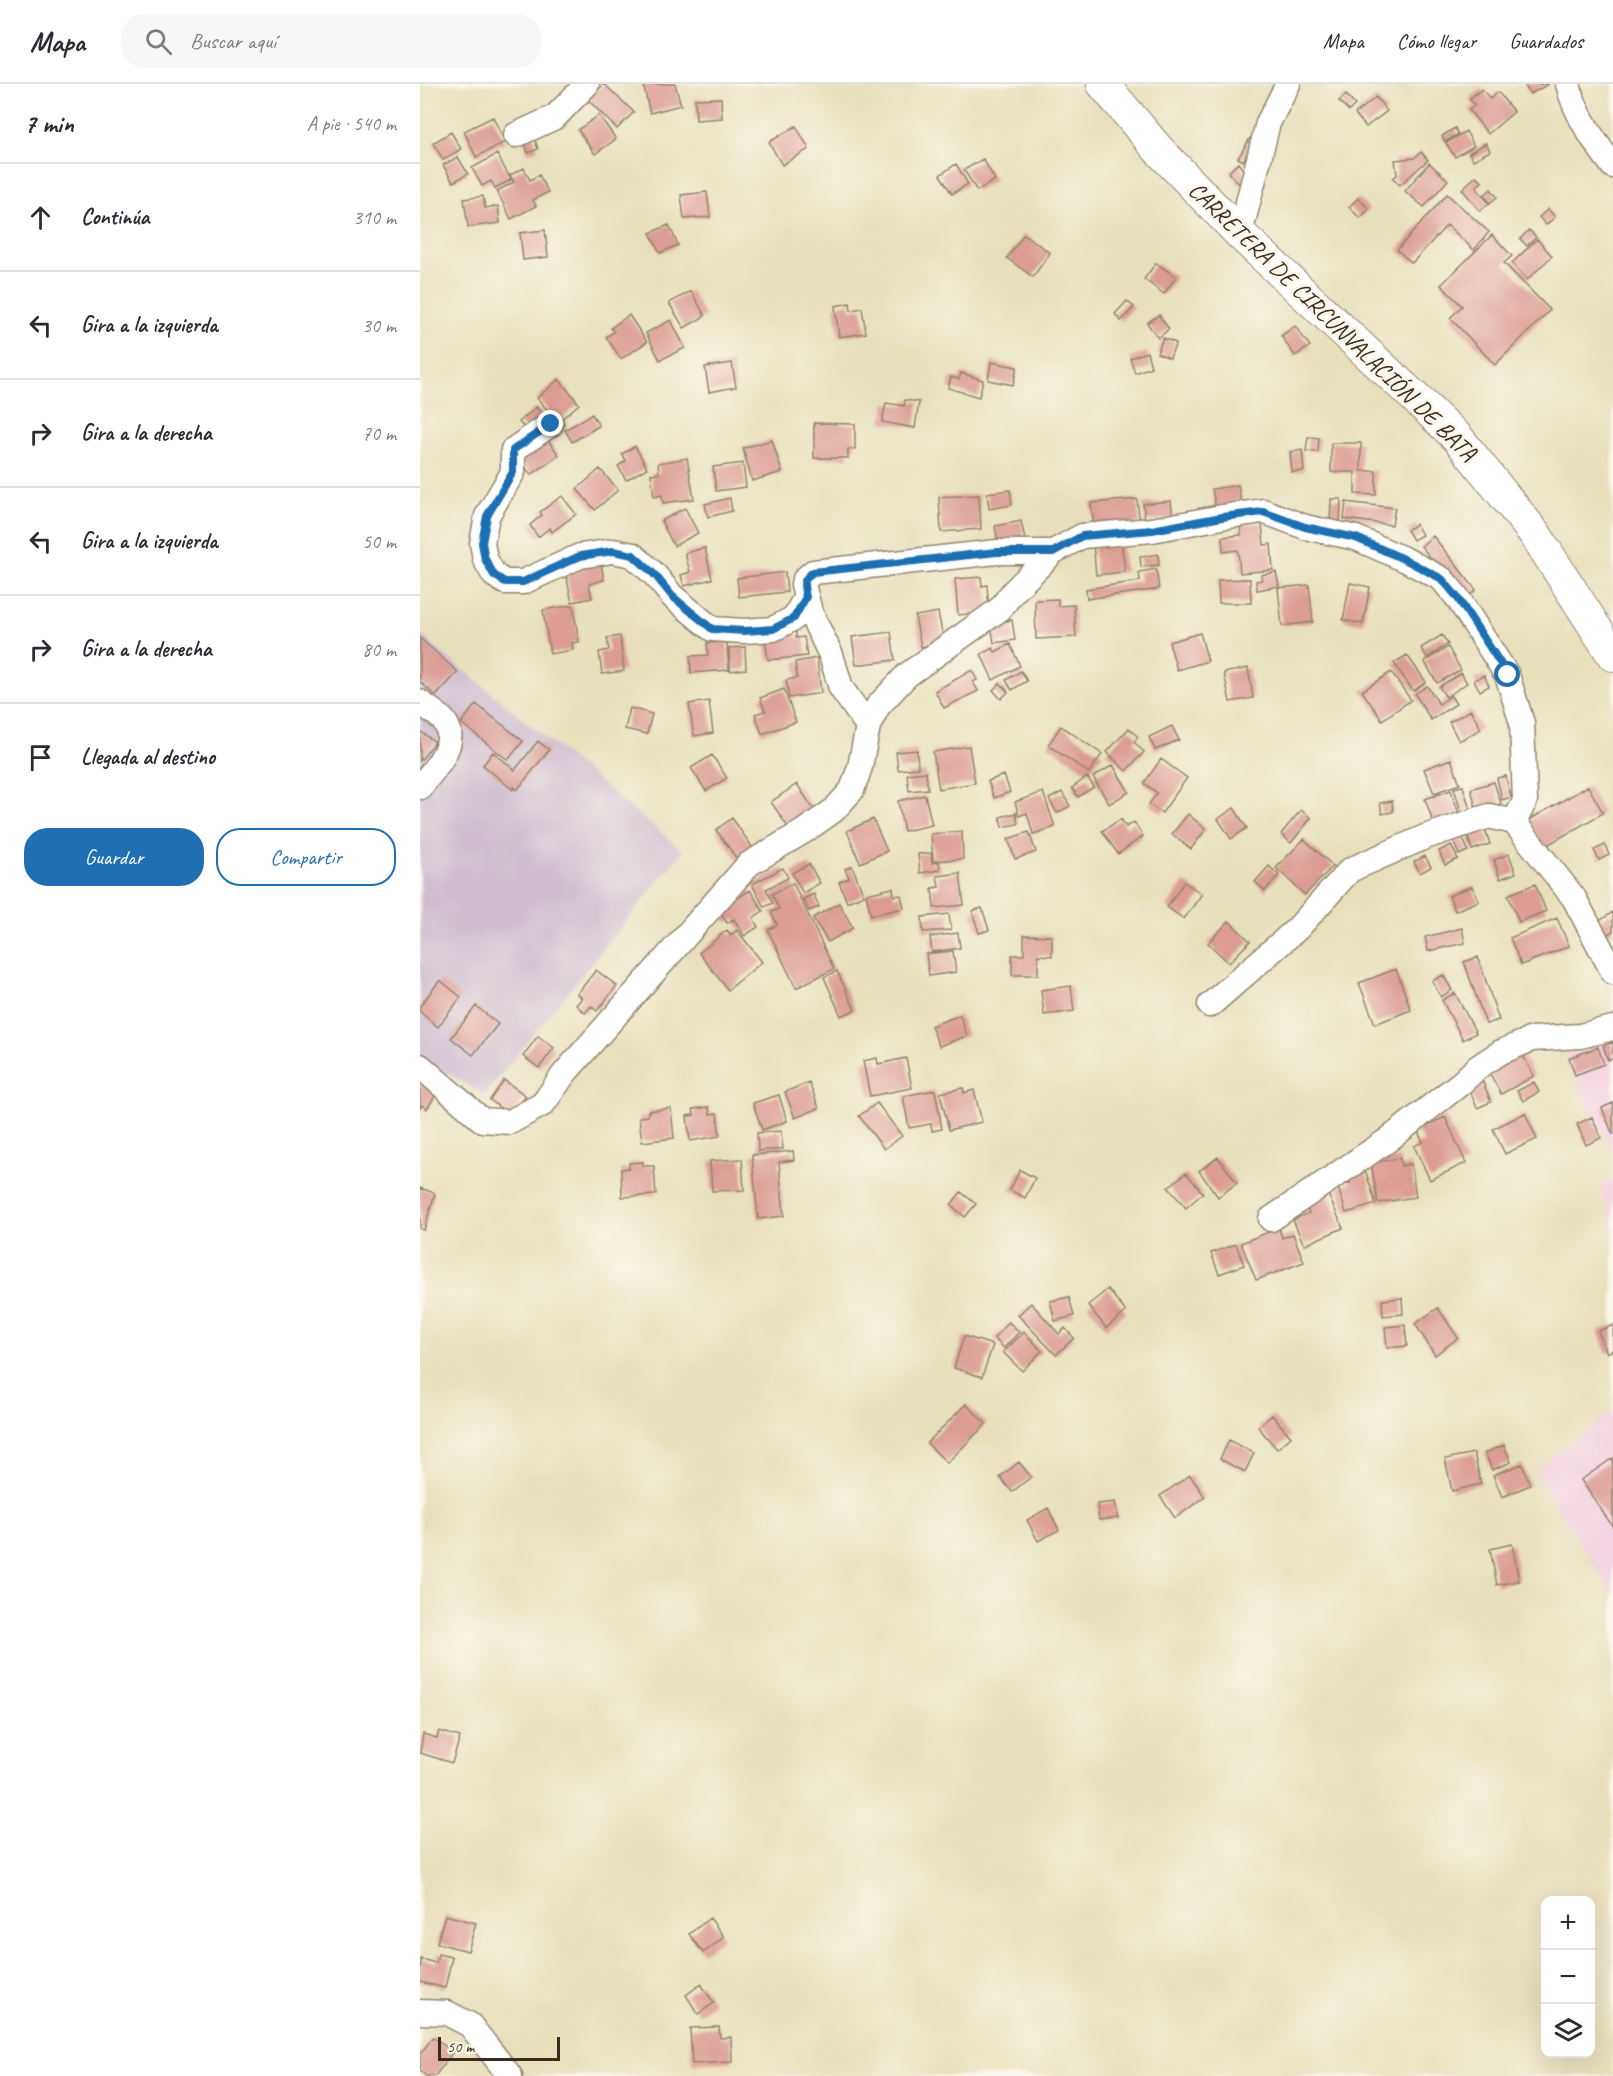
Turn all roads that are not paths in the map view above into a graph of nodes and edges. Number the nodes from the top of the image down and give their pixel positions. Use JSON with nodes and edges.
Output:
{"nodes":[{"id":1,"x":586,"y":84,"type":"edge"},
{"id":2,"x":1103,"y":84,"type":"edge"},
{"id":3,"x":1288,"y":84,"type":"edge"},
{"id":4,"x":1568,"y":84,"type":"edge"},
{"id":5,"x":516,"y":135,"type":"dead end"},
{"id":6,"x":1613,"y":166,"type":"edge"},
{"id":7,"x":1240,"y":234,"type":"junction"},
{"id":8,"x":551,"y":424,"type":"dead end"},
{"id":9,"x":1053,"y":552,"type":"junction"},
{"id":10,"x":806,"y":597,"type":"junction"},
{"id":11,"x":1613,"y":655,"type":"edge"},
{"id":12,"x":420,"y":702,"type":"edge"},
{"id":13,"x":868,"y":726,"type":"junction"},
{"id":14,"x":420,"y":787,"type":"edge"},
{"id":15,"x":1514,"y":822,"type":"junction"},
{"id":16,"x":1613,"y":972,"type":"edge"},
{"id":17,"x":1210,"y":1005,"type":"dead end"},
{"id":18,"x":1613,"y":1028,"type":"edge"},
{"id":19,"x":420,"y":1066,"type":"edge"},
{"id":20,"x":1271,"y":1218,"type":"dead end"},
{"id":21,"x":420,"y":2012,"type":"edge"},
{"id":22,"x":510,"y":2076,"type":"edge"}],
"edges":[{"from":1,"to":5,"type":"street"},
{"from":2,"to":7,"type":"main road","name":"CARRETERA DE CIRCUNVALACIÓN DE BATA"},
{"from":3,"to":7,"type":"street"},
{"from":4,"to":6,"type":"street"},
{"from":7,"to":11,"type":"main road","name":"CARRETERA DE CIRCUNVALACIÓN DE BATA"},
{"from":8,"to":10,"type":"street"},
{"from":9,"to":10,"type":"street"},
{"from":9,"to":13,"type":"street"},
{"from":9,"to":15,"type":"street"},
{"from":10,"to":13,"type":"street"},
{"from":12,"to":14,"type":"street"},
{"from":13,"to":19,"type":"street"},
{"from":15,"to":16,"type":"street"},
{"from":15,"to":17,"type":"street"},
{"from":18,"to":20,"type":"street"},
{"from":21,"to":22,"type":"street"}]}
